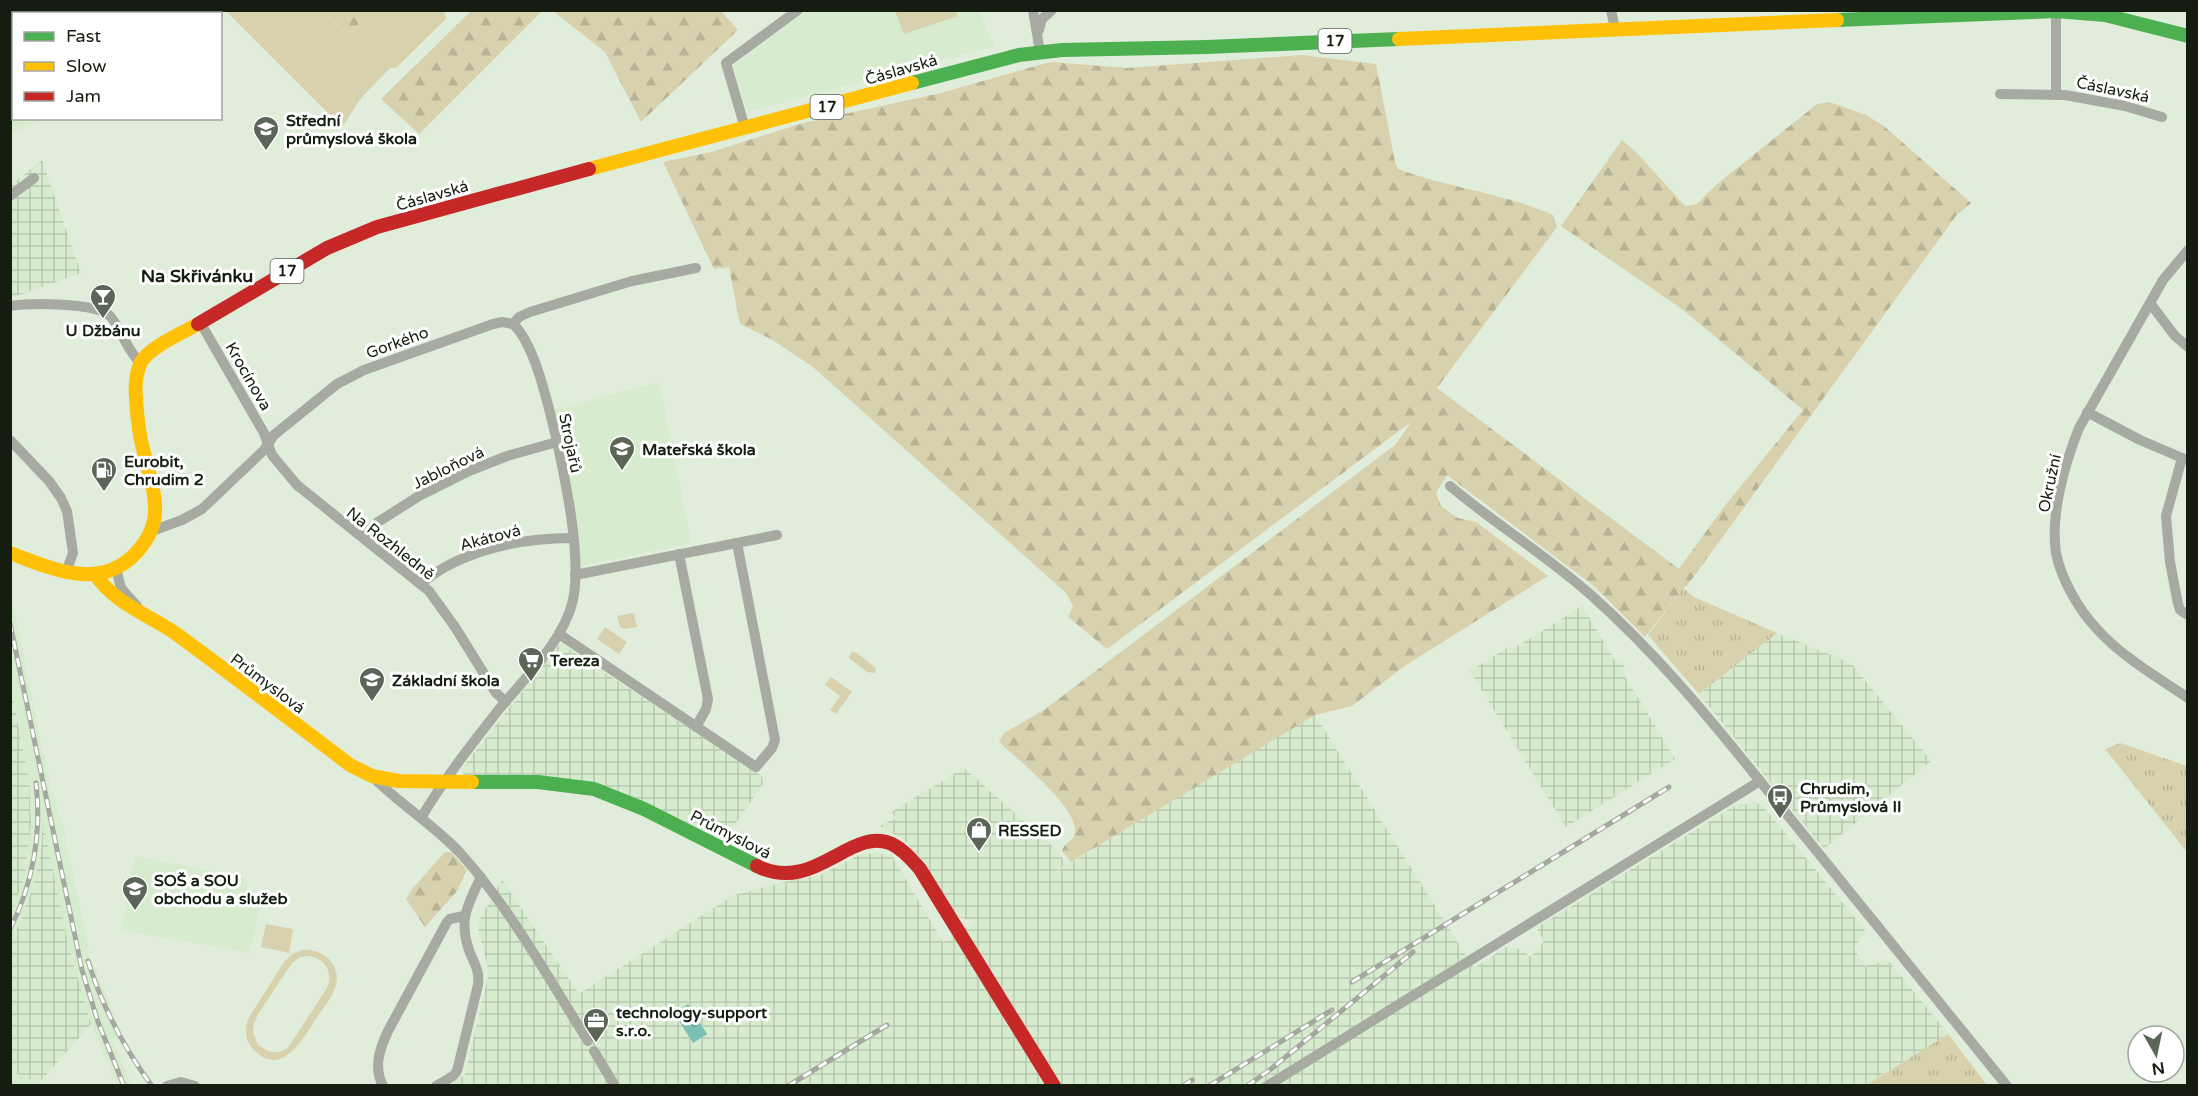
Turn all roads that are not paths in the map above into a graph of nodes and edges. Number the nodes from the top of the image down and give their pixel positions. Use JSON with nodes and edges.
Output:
{"nodes":[{"id":1,"x":798,"y":10,"type":"edge"},
{"id":2,"x":1611,"y":10,"type":"edge"},
{"id":3,"x":1043,"y":11,"type":"edge"},
{"id":4,"x":2056,"y":11,"type":"edge"},
{"id":5,"x":1615,"y":29,"type":"junction"},
{"id":6,"x":2187,"y":36,"type":"edge"},
{"id":7,"x":1039,"y":47,"type":"junction"},
{"id":8,"x":2000,"y":94,"type":"dead end"},
{"id":9,"x":2056,"y":94,"type":"junction"},
{"id":10,"x":2162,"y":117,"type":"dead end"},
{"id":11,"x":745,"y":128,"type":"junction"},
{"id":12,"x":34,"y":178,"type":"dead end"},
{"id":13,"x":10,"y":196,"type":"edge"},
{"id":14,"x":2187,"y":250,"type":"edge"},
{"id":15,"x":696,"y":268,"type":"dead end"},
{"id":16,"x":2150,"y":303,"type":"junction"},
{"id":17,"x":10,"y":306,"type":"edge"},
{"id":18,"x":200,"y":322,"type":"junction"},
{"id":19,"x":513,"y":324,"type":"junction"},
{"id":20,"x":2187,"y":347,"type":"edge"},
{"id":21,"x":141,"y":364,"type":"junction"},
{"id":22,"x":2087,"y":412,"type":"junction"},
{"id":23,"x":10,"y":441,"type":"edge"},
{"id":24,"x":557,"y":442,"type":"junction"},
{"id":25,"x":268,"y":446,"type":"junction"},
{"id":26,"x":2185,"y":459,"type":"edge"},
{"id":27,"x":1450,"y":486,"type":"dead end"},
{"id":28,"x":152,"y":531,"type":"junction"},
{"id":29,"x":777,"y":535,"type":"dead end"},
{"id":30,"x":364,"y":538,"type":"junction"},
{"id":31,"x":572,"y":538,"type":"junction"},
{"id":32,"x":737,"y":543,"type":"junction"},
{"id":33,"x":10,"y":553,"type":"edge"},
{"id":34,"x":679,"y":554,"type":"junction"},
{"id":35,"x":116,"y":568,"type":"junction"},
{"id":36,"x":66,"y":572,"type":"junction"},
{"id":37,"x":95,"y":574,"type":"junction"},
{"id":38,"x":575,"y":575,"type":"junction"},
{"id":39,"x":422,"y":583,"type":"junction"},
{"id":40,"x":146,"y":614,"type":"junction"},
{"id":41,"x":2187,"y":615,"type":"edge"},
{"id":42,"x":559,"y":634,"type":"junction"},
{"id":43,"x":2187,"y":698,"type":"edge"},
{"id":44,"x":506,"y":702,"type":"junction"},
{"id":45,"x":696,"y":727,"type":"junction"},
{"id":46,"x":372,"y":776,"type":"junction"},
{"id":47,"x":442,"y":781,"type":"junction"},
{"id":48,"x":1760,"y":781,"type":"junction"},
{"id":49,"x":421,"y":818,"type":"junction"},
{"id":50,"x":481,"y":877,"type":"junction"},
{"id":51,"x":464,"y":916,"type":"junction"},
{"id":52,"x":167,"y":1086,"type":"edge"},
{"id":53,"x":195,"y":1086,"type":"edge"},
{"id":54,"x":383,"y":1086,"type":"edge"},
{"id":55,"x":436,"y":1086,"type":"edge"},
{"id":56,"x":615,"y":1086,"type":"edge"},
{"id":57,"x":1054,"y":1086,"type":"edge"},
{"id":58,"x":1267,"y":1086,"type":"edge"},
{"id":59,"x":2007,"y":1086,"type":"edge"}],
"edges":[{"from":1,"to":11,"type":"street"},
{"from":2,"to":5,"type":"street"},
{"from":3,"to":7,"type":"street"},
{"from":4,"to":5,"type":"main road","name":"Čáslavská","number":"17"},
{"from":4,"to":6,"type":"main road","name":"Čáslavská","number":"17"},
{"from":4,"to":9,"type":"street","name":"Čáslavská"},
{"from":5,"to":7,"type":"main road","name":"Čáslavská","number":"17"},
{"from":7,"to":11,"type":"main road","name":"Čáslavská","number":"17"},
{"from":8,"to":9,"type":"street","name":"Čáslavská"},
{"from":9,"to":10,"type":"street","name":"Čáslavská"},
{"from":11,"to":18,"type":"main road","name":"Čáslavská","number":"17"},
{"from":12,"to":13,"type":"street"},
{"from":14,"to":16,"type":"street","name":"Okružní"},
{"from":15,"to":19,"type":"street","name":"Gorkého"},
{"from":16,"to":20,"type":"street"},
{"from":16,"to":22,"type":"street","name":"Okružní"},
{"from":17,"to":21,"type":"street"},
{"from":18,"to":21,"type":"main road","name":"Čáslavská","number":"17"},
{"from":18,"to":25,"type":"street","name":"Krocínova"},
{"from":19,"to":24,"type":"street","name":"Strojařů"},
{"from":19,"to":25,"type":"street","name":"Gorkého"},
{"from":21,"to":28,"type":"main road"},
{"from":22,"to":26,"type":"street"},
{"from":22,"to":43,"type":"street","name":"Okružní"},
{"from":23,"to":36,"type":"street"},
{"from":24,"to":30,"type":"street","name":"Jabloňová"},
{"from":24,"to":31,"type":"street","name":"Strojařů"},
{"from":25,"to":28,"type":"street","name":"Gorkého"},
{"from":25,"to":30,"type":"street","name":"Na Rozhledně"},
{"from":26,"to":41,"type":"street"},
{"from":27,"to":48,"type":"street"},
{"from":28,"to":35,"type":"main road"},
{"from":29,"to":32,"type":"street"},
{"from":30,"to":39,"type":"street","name":"Na Rozhledně"},
{"from":31,"to":38,"type":"street","name":"Strojařů"},
{"from":31,"to":39,"type":"street","name":"Akátová"},
{"from":32,"to":34,"type":"street"},
{"from":32,"to":45,"type":"street"},
{"from":33,"to":36,"type":"main road"},
{"from":34,"to":38,"type":"street"},
{"from":34,"to":45,"type":"street"},
{"from":35,"to":37,"type":"main road"},
{"from":35,"to":40,"type":"street","name":"Průmyslová"},
{"from":36,"to":37,"type":"main road"},
{"from":37,"to":40,"type":"main road","name":"Průmyslová"},
{"from":38,"to":42,"type":"street","name":"Strojařů"},
{"from":39,"to":44,"type":"street","name":"Na Rozhledně"},
{"from":40,"to":46,"type":"main road","name":"Průmyslová"},
{"from":42,"to":44,"type":"street","name":"Strojařů"},
{"from":42,"to":45,"type":"street"},
{"from":44,"to":47,"type":"street","name":"Strojařů"},
{"from":46,"to":47,"type":"main road","name":"Průmyslová"},
{"from":46,"to":49,"type":"street","name":"Průmyslová"},
{"from":47,"to":49,"type":"street","name":"Strojařů"},
{"from":47,"to":57,"type":"main road","name":"Průmyslová"},
{"from":48,"to":58,"type":"street"},
{"from":48,"to":59,"type":"street"},
{"from":49,"to":50,"type":"street","name":"Průmyslová"},
{"from":50,"to":51,"type":"street"},
{"from":50,"to":56,"type":"street","name":"Průmyslová"},
{"from":51,"to":54,"type":"street"},
{"from":51,"to":55,"type":"street"},
{"from":52,"to":53,"type":"street"}]}
